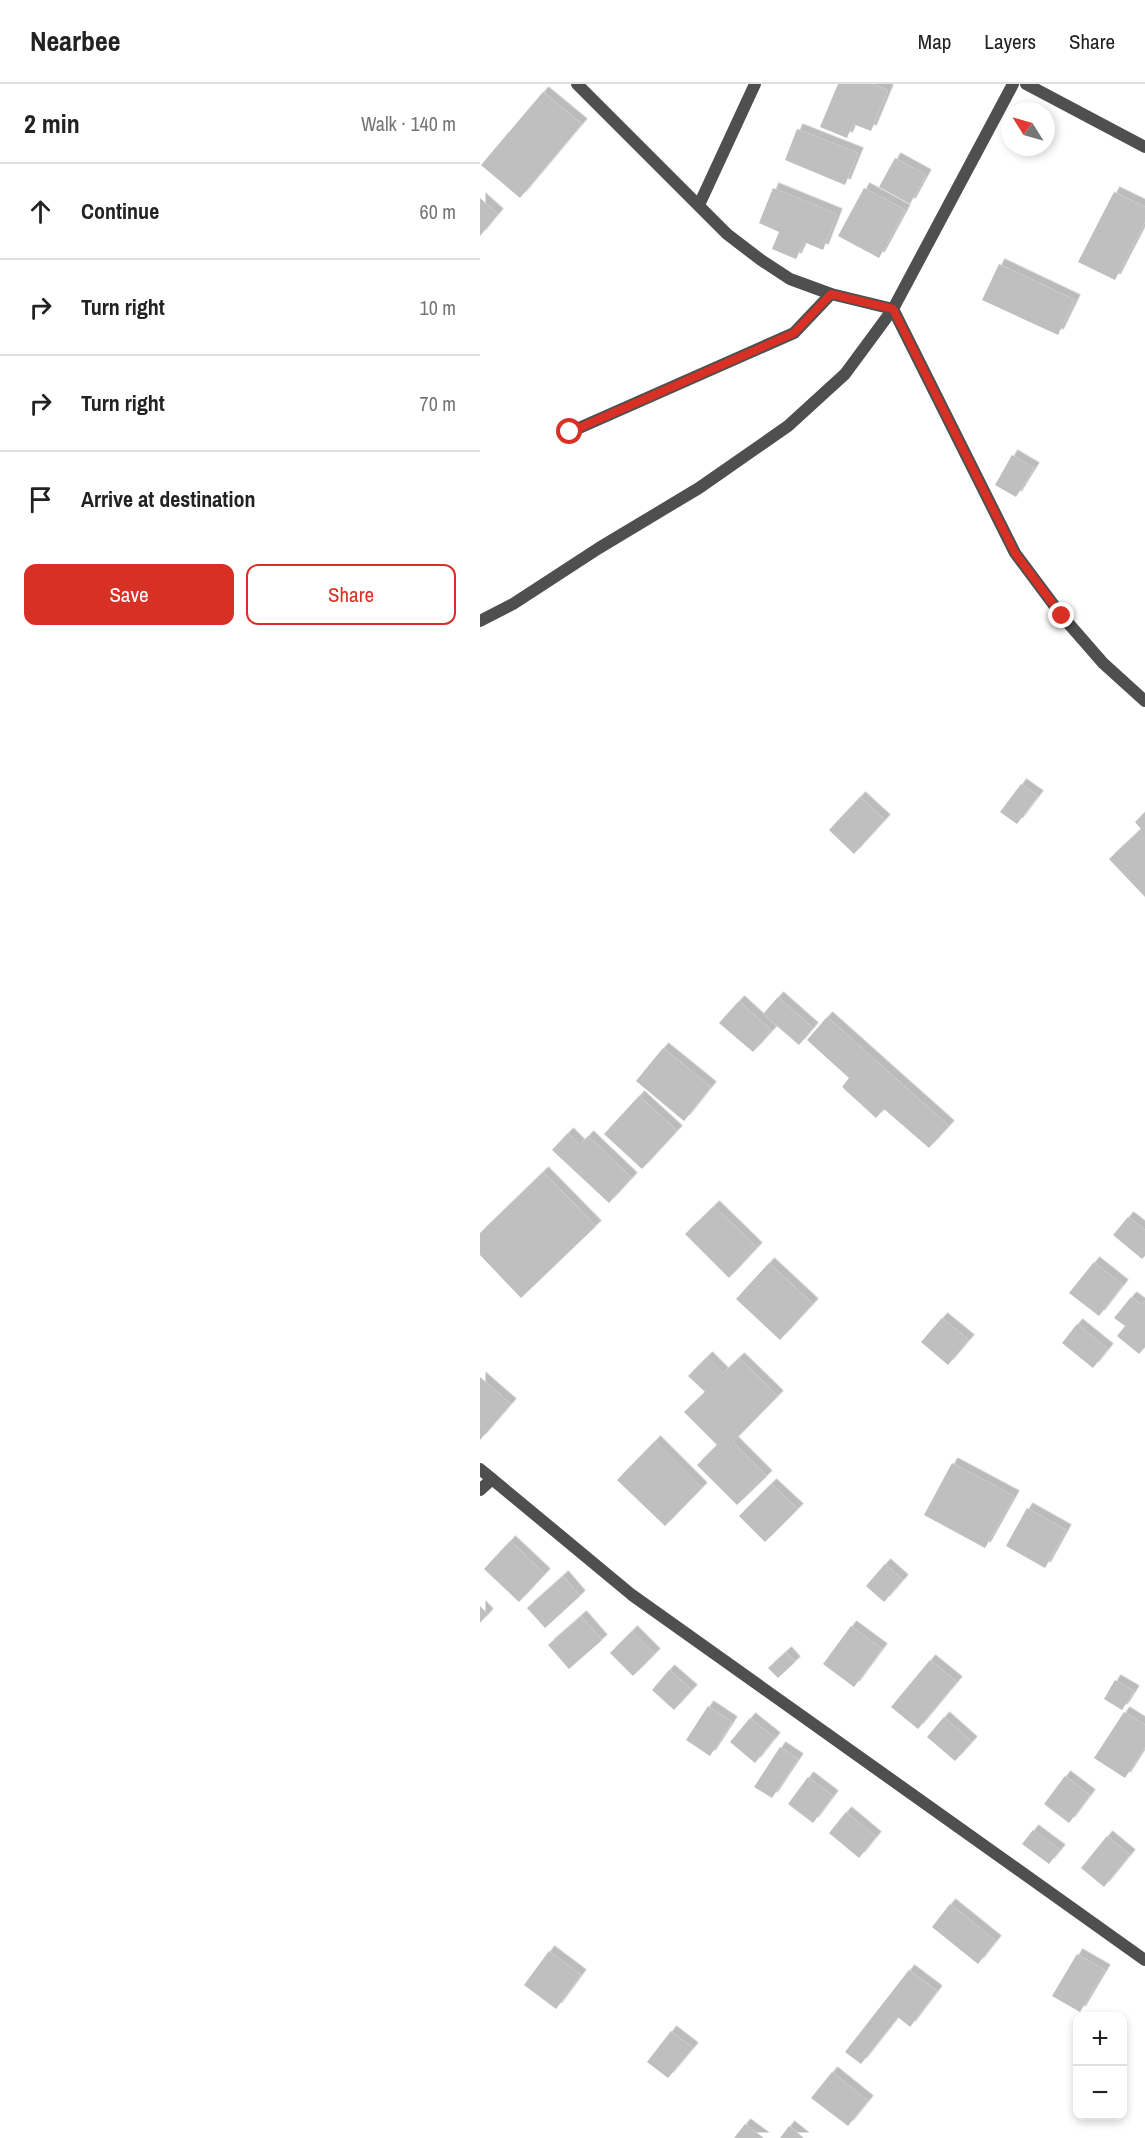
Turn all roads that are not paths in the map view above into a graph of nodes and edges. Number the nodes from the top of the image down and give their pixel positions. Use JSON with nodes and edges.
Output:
{"nodes":[{"id":1,"x":577,"y":84,"type":"edge"},
{"id":2,"x":755,"y":84,"type":"edge"},
{"id":3,"x":1013,"y":84,"type":"edge"},
{"id":4,"x":1026,"y":84,"type":"edge"},
{"id":5,"x":1145,"y":147,"type":"edge"},
{"id":6,"x":699,"y":205,"type":"junction"},
{"id":7,"x":831,"y":294,"type":"junction"},
{"id":8,"x":893,"y":309,"type":"junction"},
{"id":9,"x":570,"y":432,"type":"dead end"},
{"id":10,"x":480,"y":621,"type":"edge"},
{"id":11,"x":1145,"y":701,"type":"edge"},
{"id":12,"x":480,"y":1469,"type":"edge"},
{"id":13,"x":492,"y":1479,"type":"junction"},
{"id":14,"x":480,"y":1490,"type":"edge"},
{"id":15,"x":1145,"y":1960,"type":"edge"}],
"edges":[{"from":1,"to":6,"type":"street"},
{"from":2,"to":6,"type":"street"},
{"from":3,"to":8,"type":"street"},
{"from":4,"to":5,"type":"street"},
{"from":6,"to":7,"type":"street"},
{"from":7,"to":8,"type":"street"},
{"from":7,"to":9,"type":"street"},
{"from":8,"to":10,"type":"street"},
{"from":8,"to":11,"type":"street"},
{"from":12,"to":13,"type":"street"},
{"from":13,"to":14,"type":"street"},
{"from":13,"to":15,"type":"street"}]}
